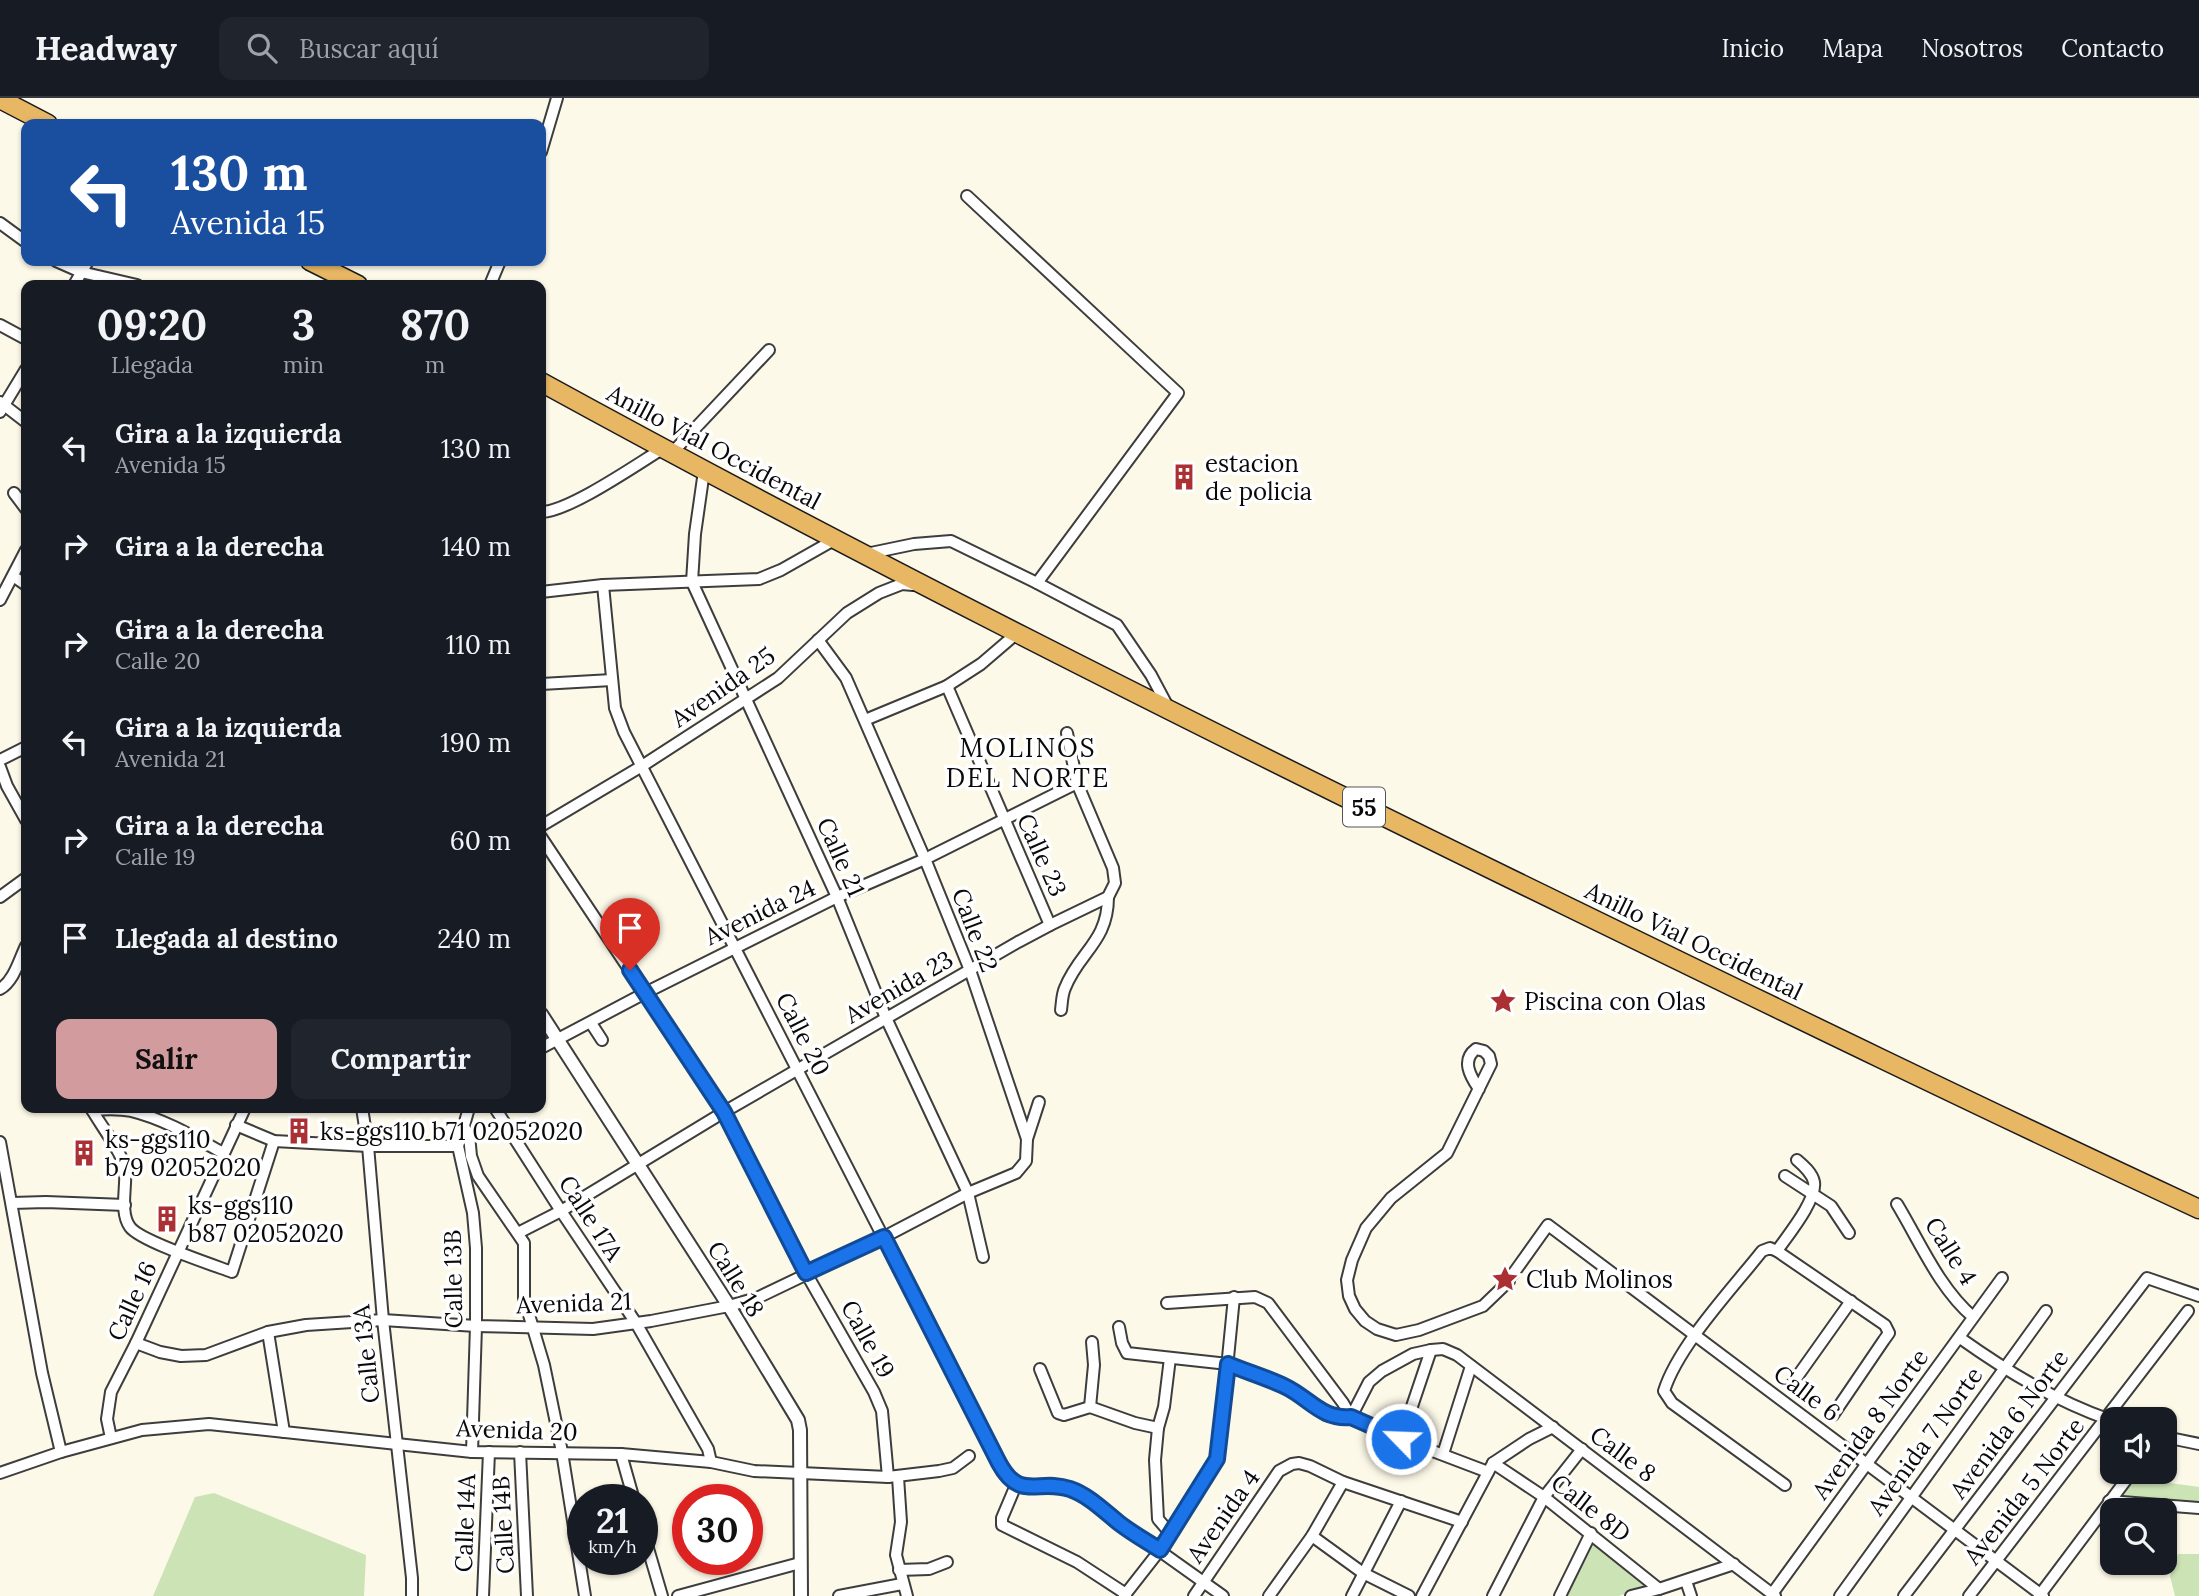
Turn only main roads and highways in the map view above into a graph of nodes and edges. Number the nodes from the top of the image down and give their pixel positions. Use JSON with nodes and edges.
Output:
{"nodes":[{"id":1,"x":0,"y":99,"type":"edge"},
{"id":2,"x":38,"y":119,"type":"edge"},
{"id":3,"x":320,"y":266,"type":"edge"},
{"id":4,"x":348,"y":280,"type":"edge"},
{"id":5,"x":546,"y":385,"type":"edge"},
{"id":6,"x":2199,"y":1209,"type":"edge"}],
"edges":[{"from":1,"to":2,"type":"highway"},
{"from":3,"to":4,"type":"highway"},
{"from":5,"to":6,"type":"highway","name":"Anillo Vial Occidental","number":"55"}]}
